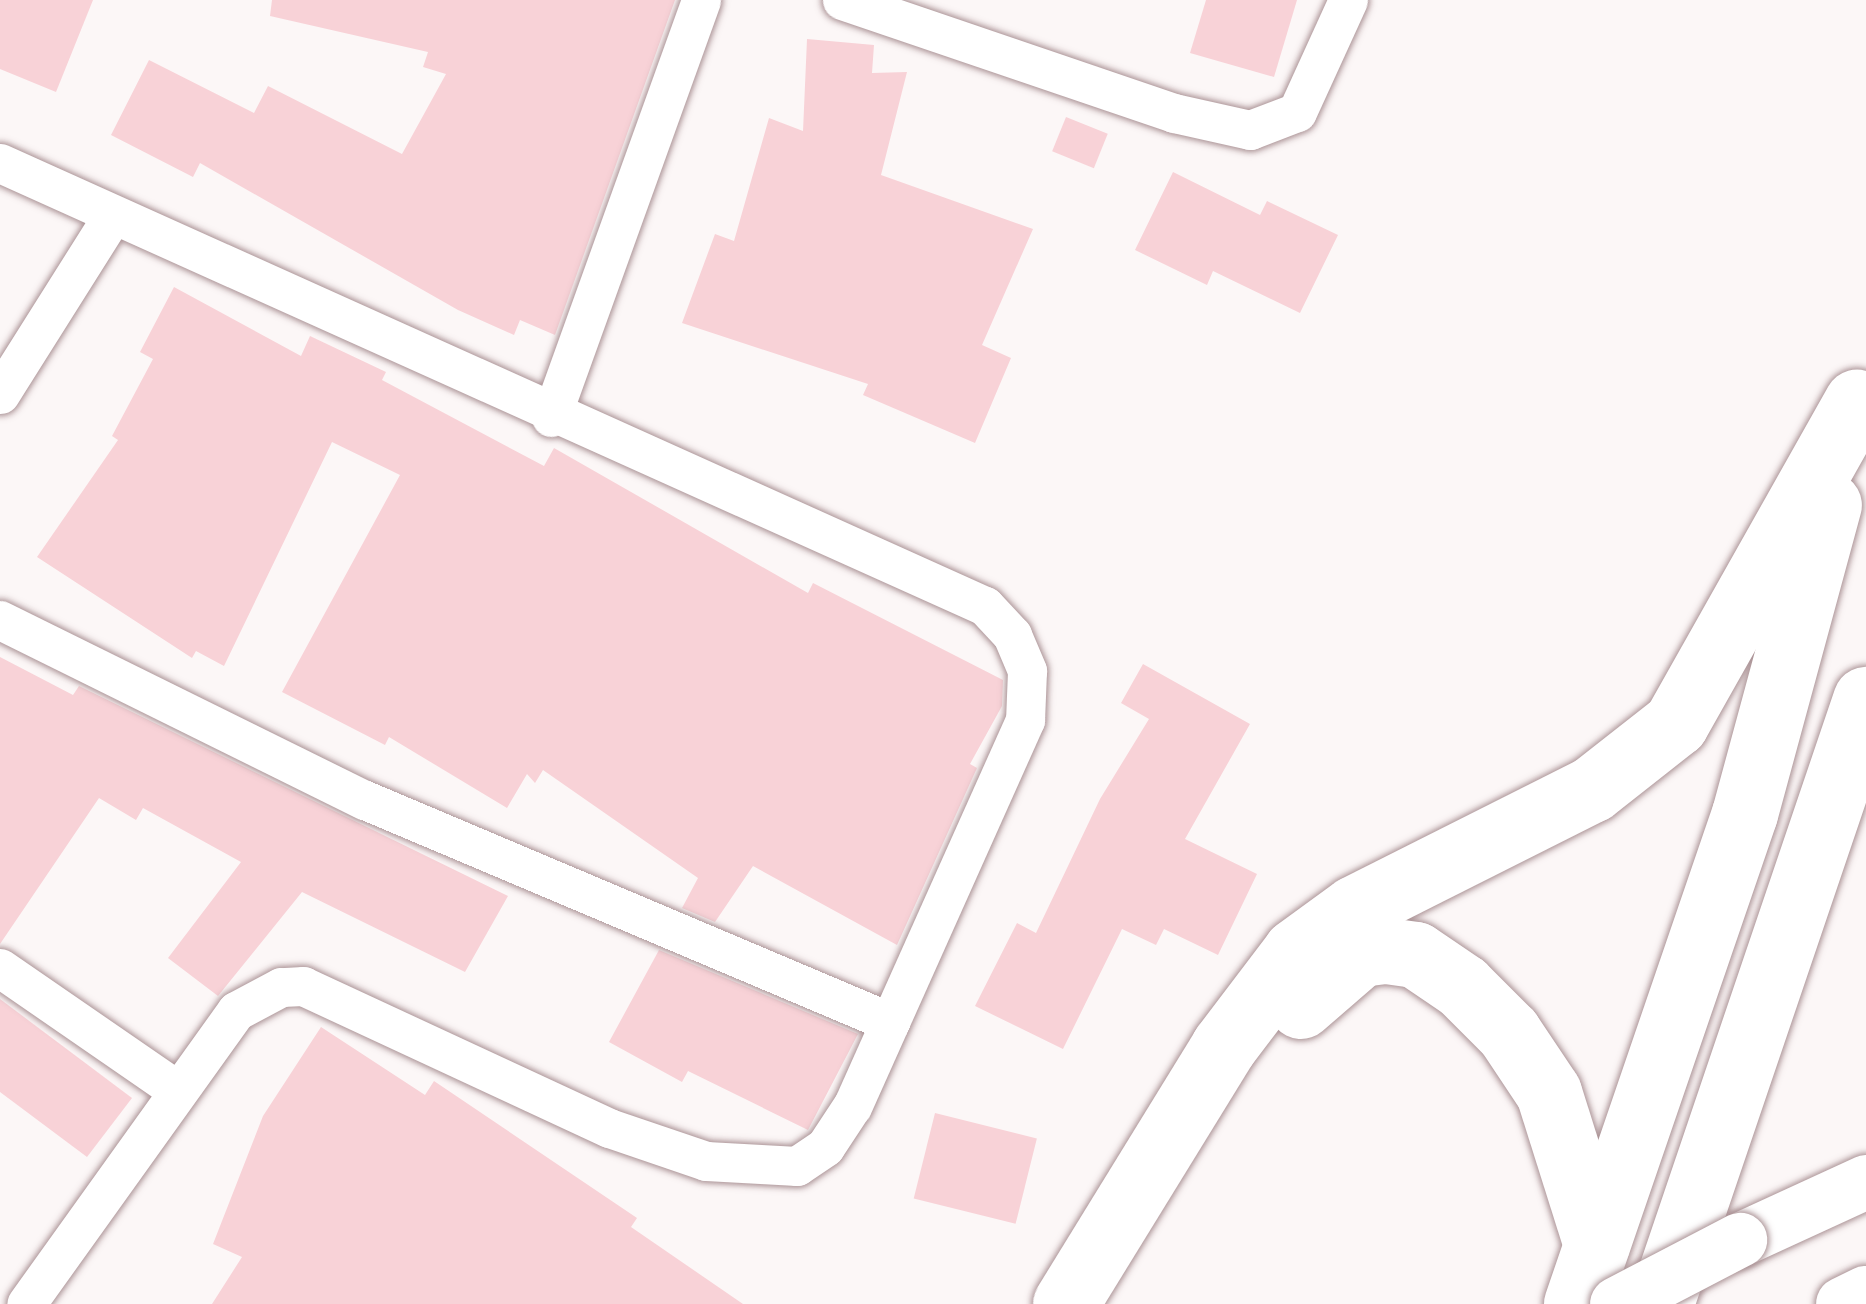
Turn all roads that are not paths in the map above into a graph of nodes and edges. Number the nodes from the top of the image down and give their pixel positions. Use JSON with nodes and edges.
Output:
{"nodes":[{"id":1,"x":700,"y":0,"type":"edge"},
{"id":2,"x":842,"y":0,"type":"edge"},
{"id":3,"x":1348,"y":0,"type":"edge"},
{"id":4,"x":0,"y":164,"type":"edge"},
{"id":5,"x":112,"y":216,"type":"junction"},
{"id":6,"x":1862,"y":388,"type":"edge"},
{"id":7,"x":0,"y":394,"type":"edge"},
{"id":8,"x":550,"y":417,"type":"junction"},
{"id":9,"x":0,"y":620,"type":"edge"},
{"id":10,"x":1866,"y":700,"type":"edge"},
{"id":11,"x":0,"y":968,"type":"edge"},
{"id":12,"x":890,"y":1022,"type":"junction"},
{"id":13,"x":178,"y":1091,"type":"junction"},
{"id":14,"x":1866,"y":1182,"type":"edge"},
{"id":15,"x":1597,"y":1284,"type":"edge"},
{"id":16,"x":1866,"y":1293,"type":"edge"},
{"id":17,"x":26,"y":1304,"type":"edge"},
{"id":18,"x":1066,"y":1304,"type":"edge"},
{"id":19,"x":1116,"y":1304,"type":"edge"},
{"id":20,"x":1661,"y":1304,"type":"edge"},
{"id":21,"x":1843,"y":1304,"type":"edge"}],
"edges":[{"from":1,"to":8,"type":"street"},
{"from":2,"to":3,"type":"street"},
{"from":4,"to":5,"type":"street"},
{"from":5,"to":7,"type":"street"},
{"from":5,"to":8,"type":"street"},
{"from":6,"to":15,"type":"highway"},
{"from":6,"to":18,"type":"highway"},
{"from":8,"to":12,"type":"street"},
{"from":9,"to":12,"type":"street"},
{"from":10,"to":20,"type":"highway"},
{"from":11,"to":13,"type":"street"},
{"from":12,"to":13,"type":"street"},
{"from":13,"to":17,"type":"street"},
{"from":14,"to":15,"type":"street","bridge":true},
{"from":15,"to":19,"type":"highway"},
{"from":16,"to":21,"type":"street"}]}
